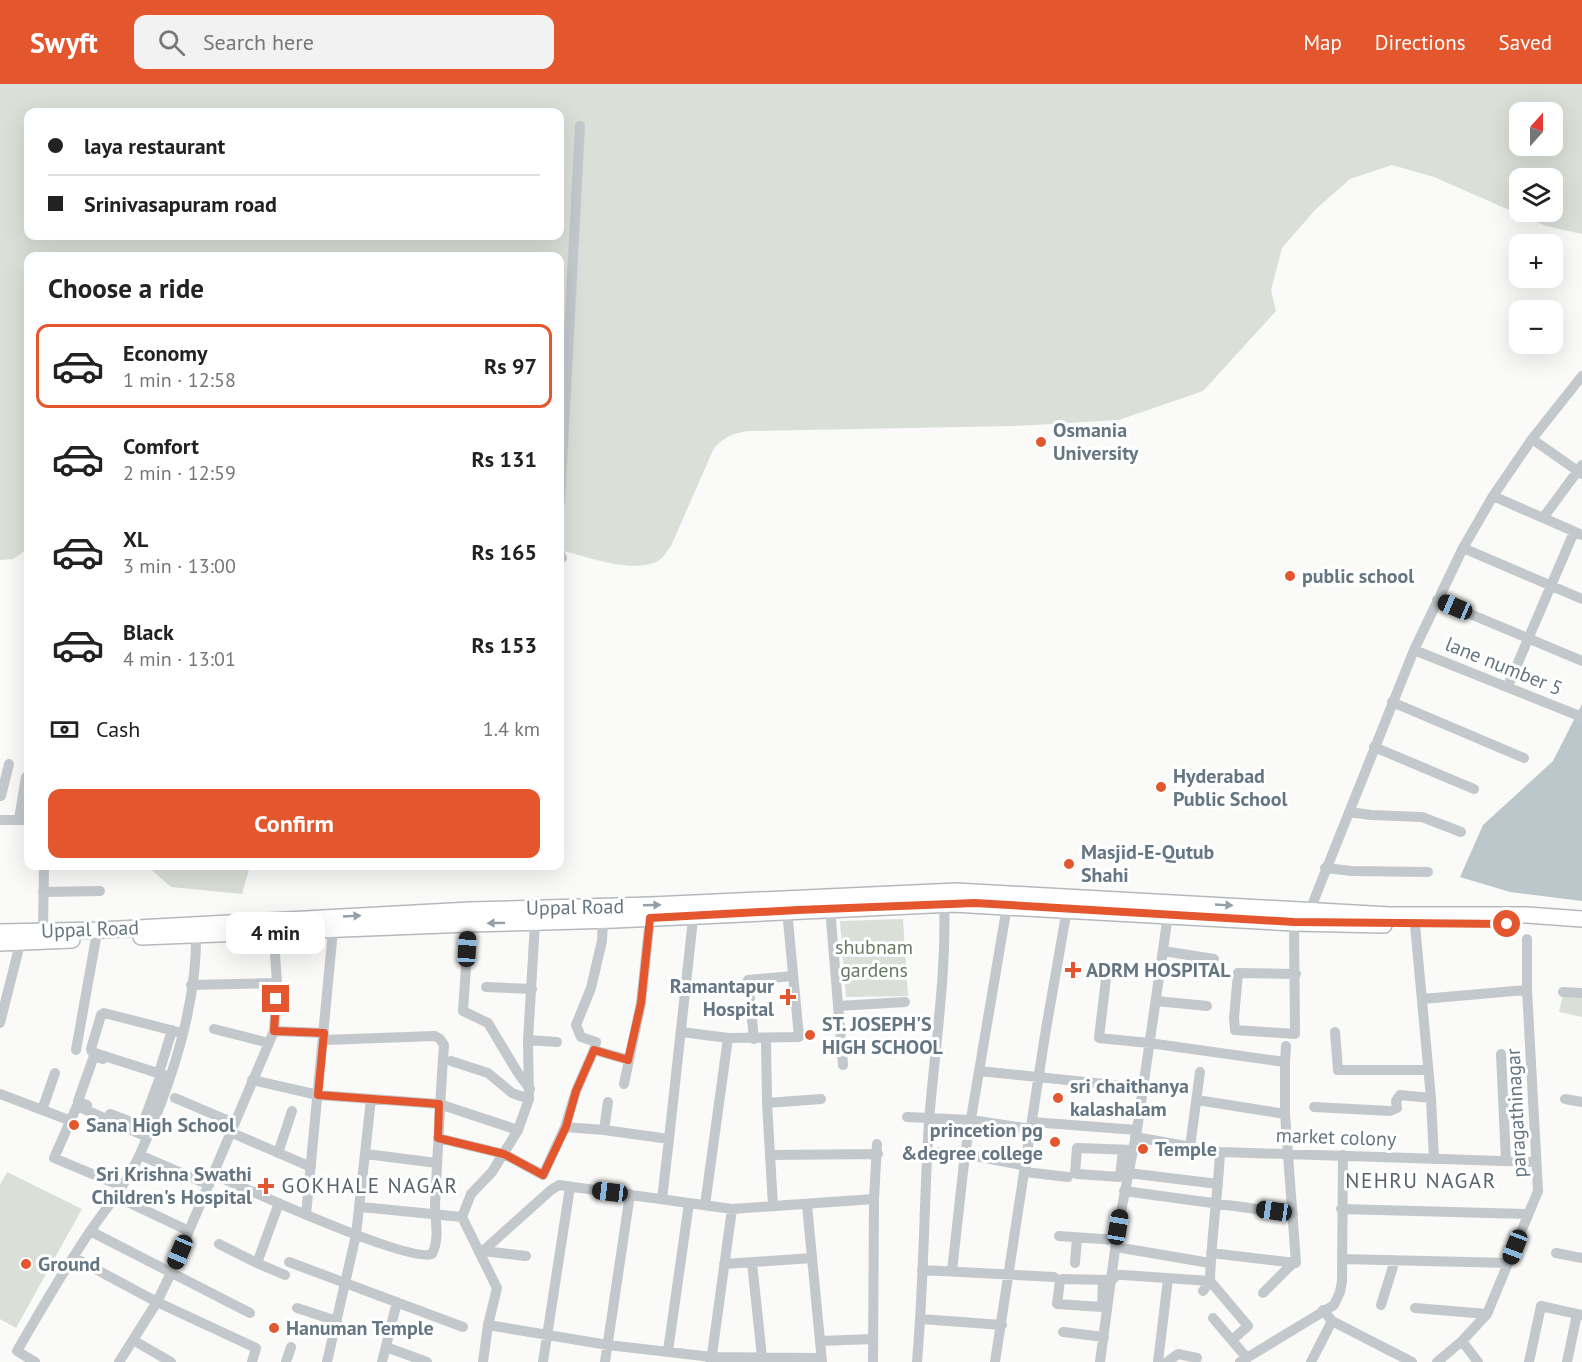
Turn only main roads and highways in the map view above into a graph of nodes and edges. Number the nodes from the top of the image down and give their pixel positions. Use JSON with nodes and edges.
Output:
{"nodes":[{"id":1,"x":944,"y":898,"type":"junction"},
{"id":2,"x":694,"y":910,"type":"junction"},
{"id":3,"x":1303,"y":918,"type":"junction"},
{"id":4,"x":1582,"y":919,"type":"edge"},
{"id":5,"x":1546,"y":921,"type":"junction"},
{"id":6,"x":273,"y":926,"type":"junction"},
{"id":7,"x":1582,"y":928,"type":"edge"},
{"id":8,"x":196,"y":929,"type":"junction"},
{"id":9,"x":0,"y":932,"type":"edge"},
{"id":10,"x":22,"y":937,"type":"junction"},
{"id":11,"x":0,"y":943,"type":"edge"}],
"edges":[{"from":1,"to":2,"type":"highway","name":"Uppal Road"},
{"from":1,"to":2,"type":"highway"},
{"from":1,"to":3,"type":"highway"},
{"from":1,"to":3,"type":"highway","name":"Uppal Road","one_way":true},
{"from":6,"to":2,"type":"highway","name":"Uppal Road","one_way":true},
{"from":2,"to":6,"type":"highway","one_way":true},
{"from":3,"to":5,"type":"highway","name":"Uppal Road"},
{"from":3,"to":5,"type":"highway"},
{"from":4,"to":5,"type":"highway","name":"Uppal Road"},
{"from":5,"to":7,"type":"highway"},
{"from":6,"to":8,"type":"highway"},
{"from":8,"to":10,"type":"highway"},
{"from":8,"to":10,"type":"highway","name":"Uppal Road"},
{"from":9,"to":10,"type":"highway","name":"Uppal Road"},
{"from":10,"to":11,"type":"highway"}]}
